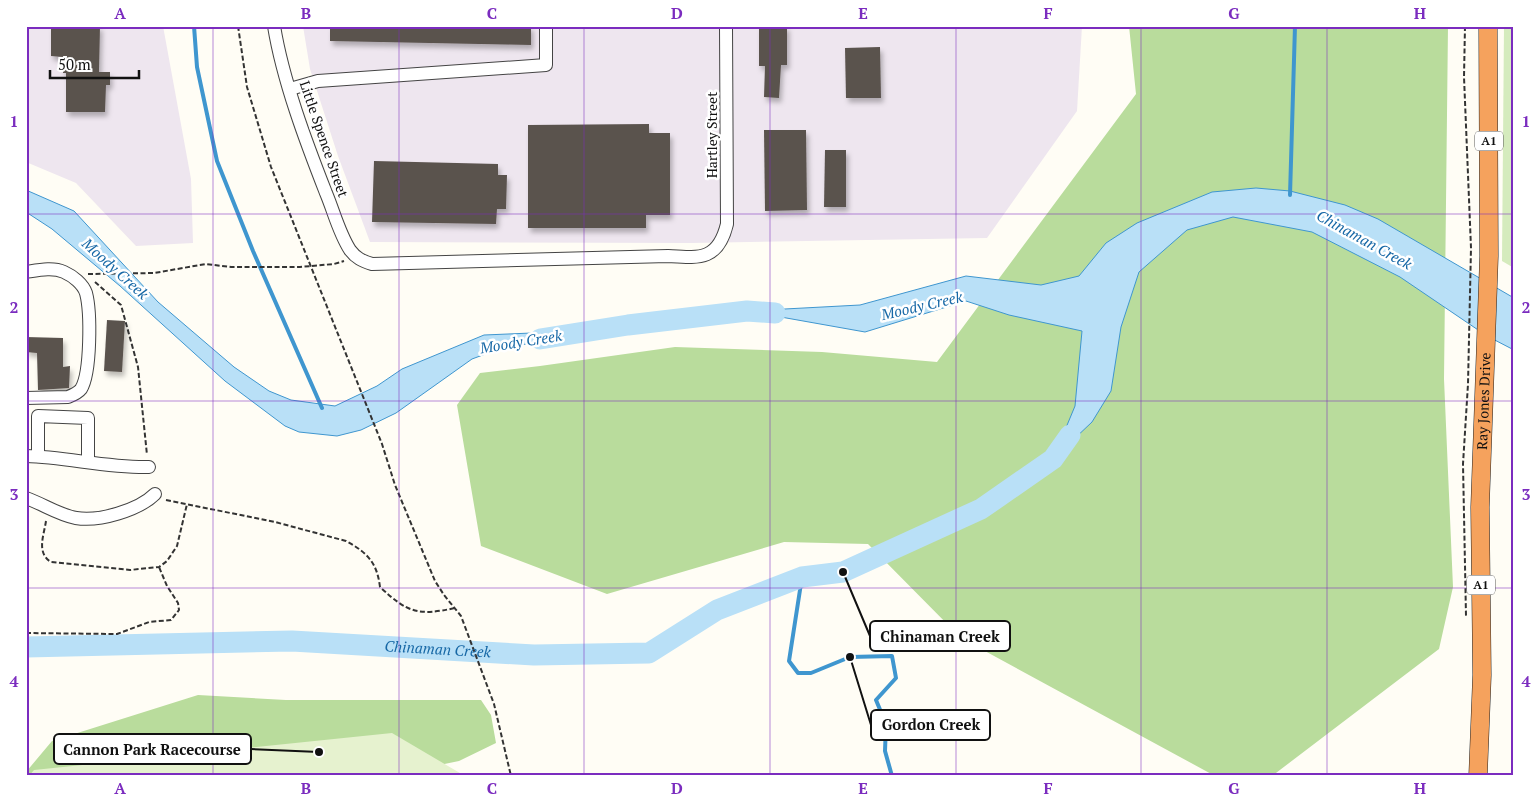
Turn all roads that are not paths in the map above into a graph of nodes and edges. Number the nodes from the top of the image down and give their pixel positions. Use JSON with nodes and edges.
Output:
{"nodes":[{"id":1,"x":274,"y":26,"type":"edge"},
{"id":2,"x":546,"y":26,"type":"edge"},
{"id":3,"x":726,"y":26,"type":"edge"},
{"id":4,"x":1488,"y":26,"type":"edge"},
{"id":5,"x":290,"y":89,"type":"junction"},
{"id":6,"x":355,"y":255,"type":"joint"},
{"id":7,"x":26,"y":272,"type":"edge"},
{"id":8,"x":26,"y":398,"type":"edge"},
{"id":9,"x":32,"y":456,"type":"edge"},
{"id":10,"x":88,"y":462,"type":"junction"},
{"id":11,"x":149,"y":467,"type":"road end"},
{"id":12,"x":155,"y":494,"type":"road end"},
{"id":13,"x":26,"y":498,"type":"edge"},
{"id":14,"x":1478,"y":776,"type":"edge"}],
"edges":[{"from":1,"to":5,"type":"street","name":"Little Spence Street"},
{"from":2,"to":5,"type":"street"},
{"from":3,"to":6,"type":"street","name":"Hartley Street"},
{"from":4,"to":14,"type":"highway","name":"Ray Jones Drive","number":"A1"},
{"from":5,"to":6,"type":"street","name":"Little Spence Street"},
{"from":7,"to":8,"type":"street"},
{"from":9,"to":10,"type":"street"},
{"from":9,"to":10,"type":"street"},
{"from":10,"to":11,"type":"street"},
{"from":12,"to":13,"type":"street"}]}
